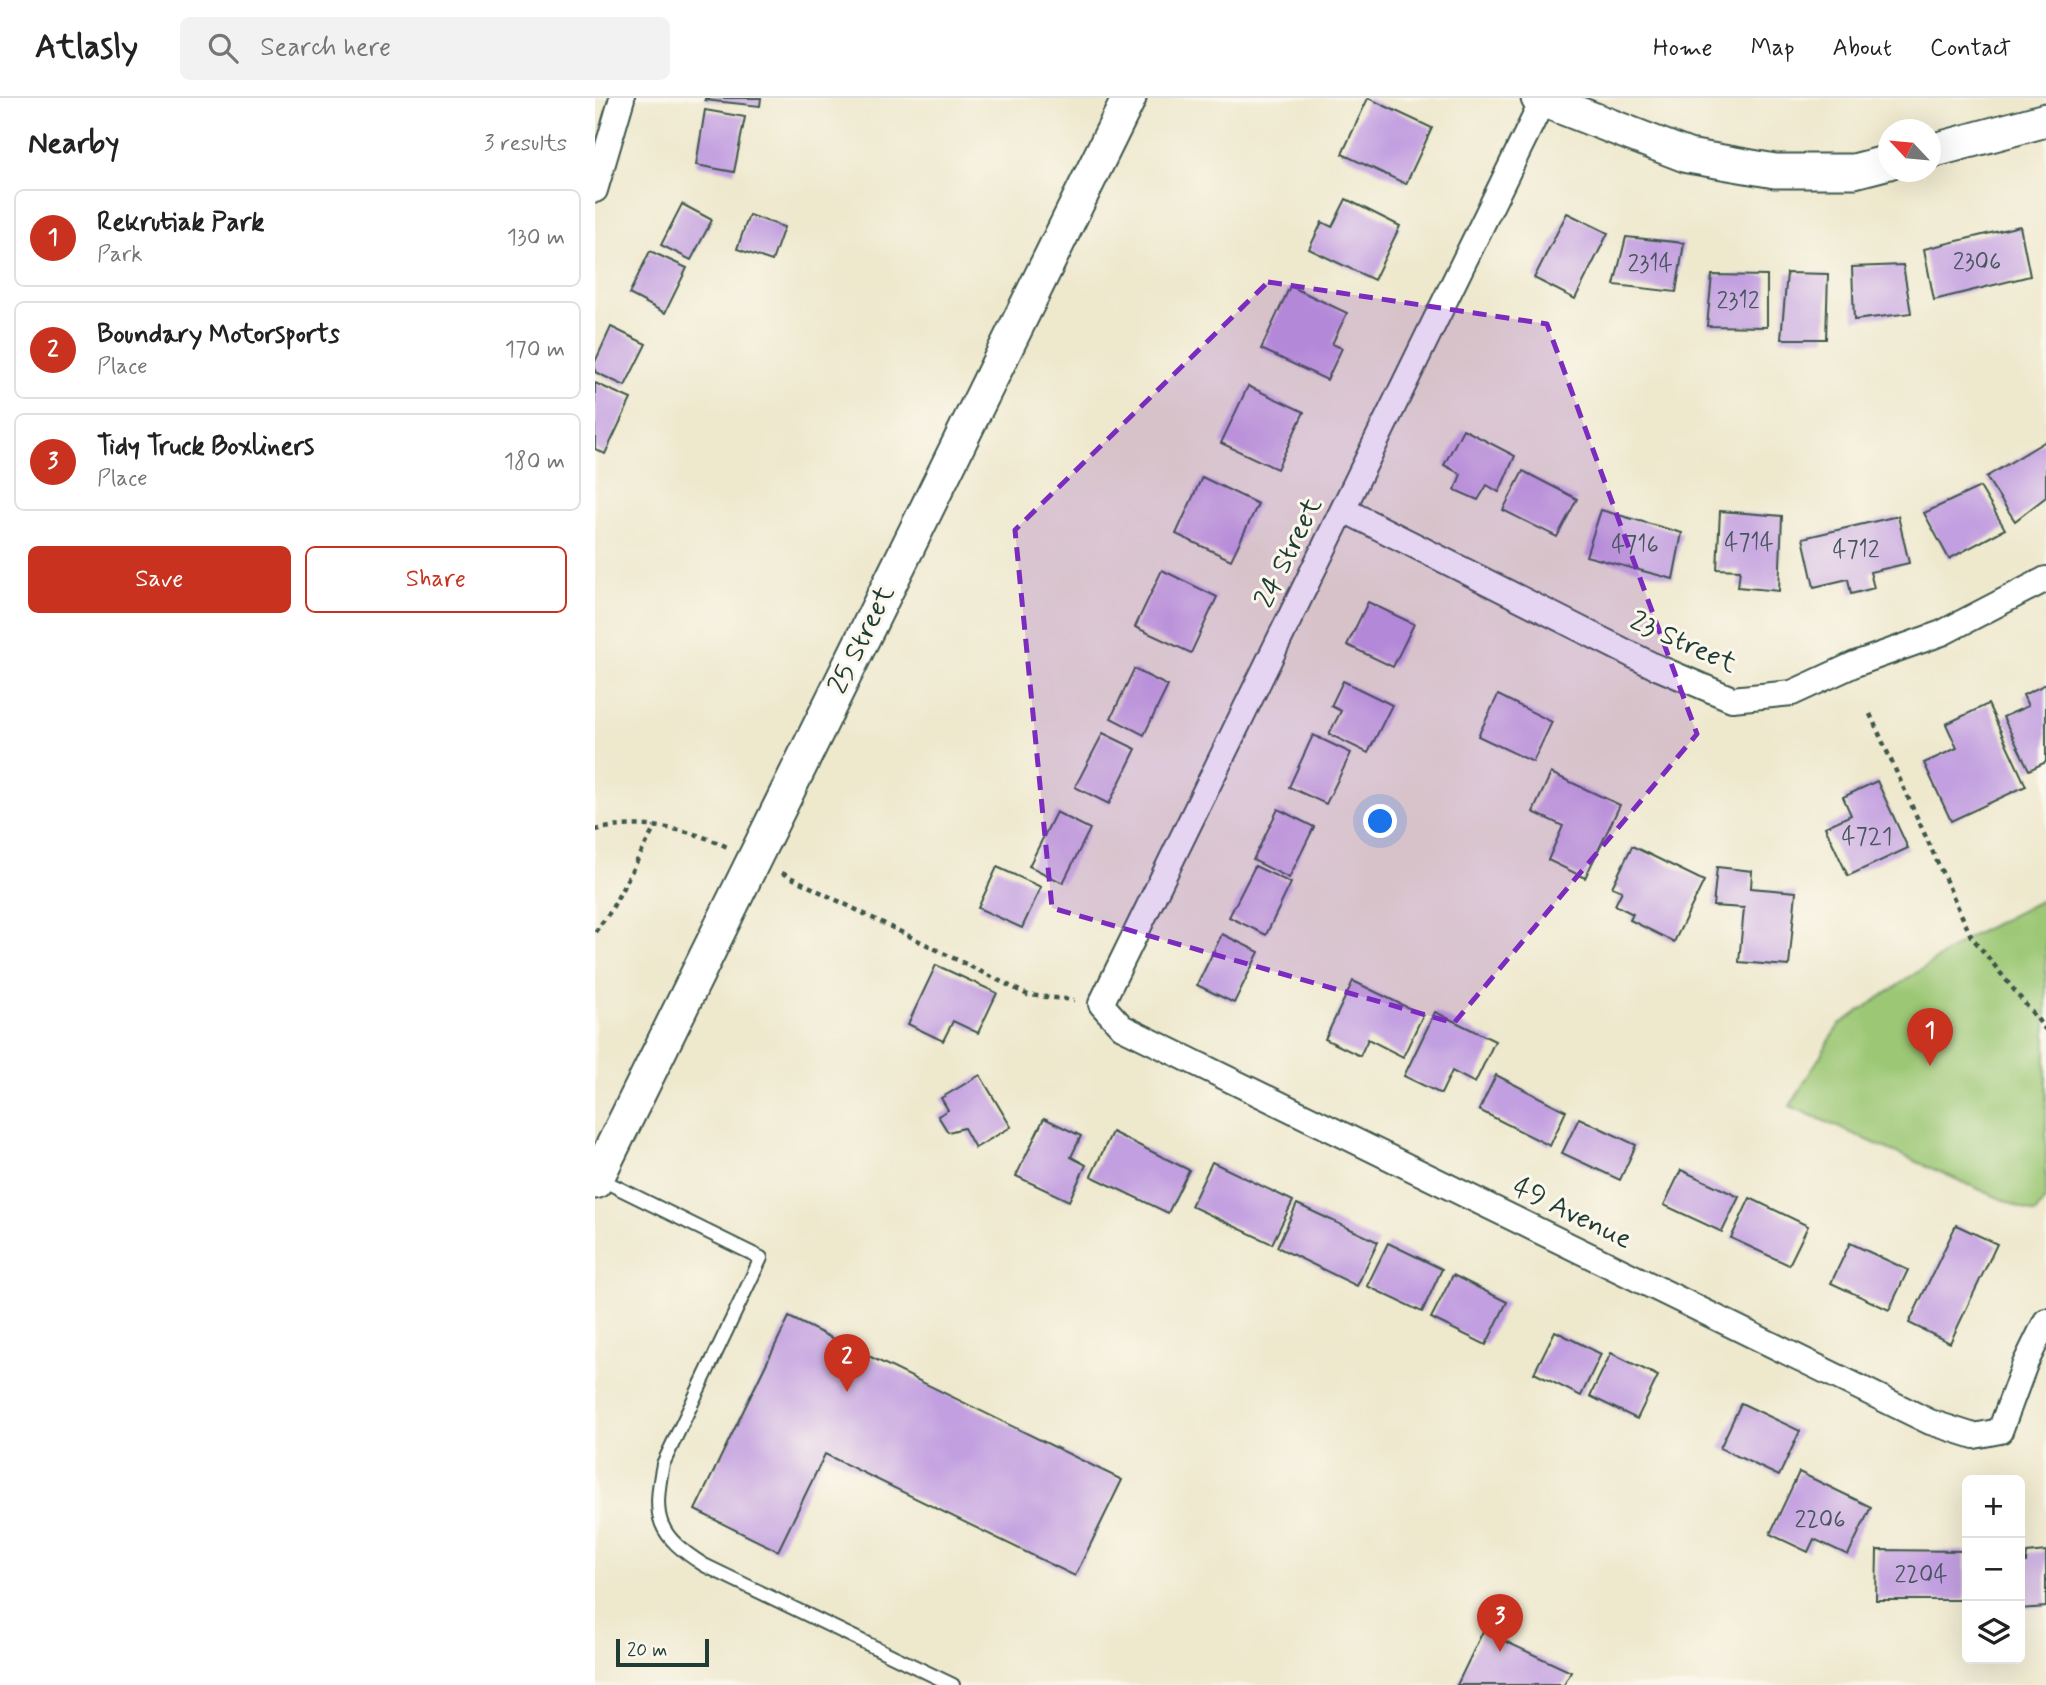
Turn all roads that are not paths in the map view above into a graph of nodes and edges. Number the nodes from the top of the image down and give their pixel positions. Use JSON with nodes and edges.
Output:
{"nodes":[{"id":1,"x":622,"y":98,"type":"edge"},
{"id":2,"x":1129,"y":98,"type":"edge"},
{"id":3,"x":1541,"y":99,"type":"edge"},
{"id":4,"x":2046,"y":120,"type":"edge"},
{"id":5,"x":1941,"y":148,"type":"edge"},
{"id":6,"x":1878,"y":165,"type":"edge"},
{"id":7,"x":595,"y":190,"type":"edge"},
{"id":8,"x":1344,"y":510,"type":"junction"},
{"id":9,"x":2046,"y":579,"type":"edge"},
{"id":10,"x":1122,"y":1027,"type":"joint"},
{"id":11,"x":596,"y":1180,"type":"edge"},
{"id":12,"x":2046,"y":1321,"type":"edge"},
{"id":13,"x":953,"y":1685,"type":"edge"}],
"edges":[{"from":1,"to":7,"type":"street"},
{"from":2,"to":11,"type":"main road","name":"25 Street"},
{"from":3,"to":6,"type":"main road"},
{"from":3,"to":8,"type":"street","name":"24 Street"},
{"from":4,"to":5,"type":"main road"},
{"from":8,"to":9,"type":"street","name":"23 Street"},
{"from":8,"to":10,"type":"street","name":"24 Street"},
{"from":10,"to":12,"type":"street","name":"49 Avenue"},
{"from":11,"to":13,"type":"lane"}]}
